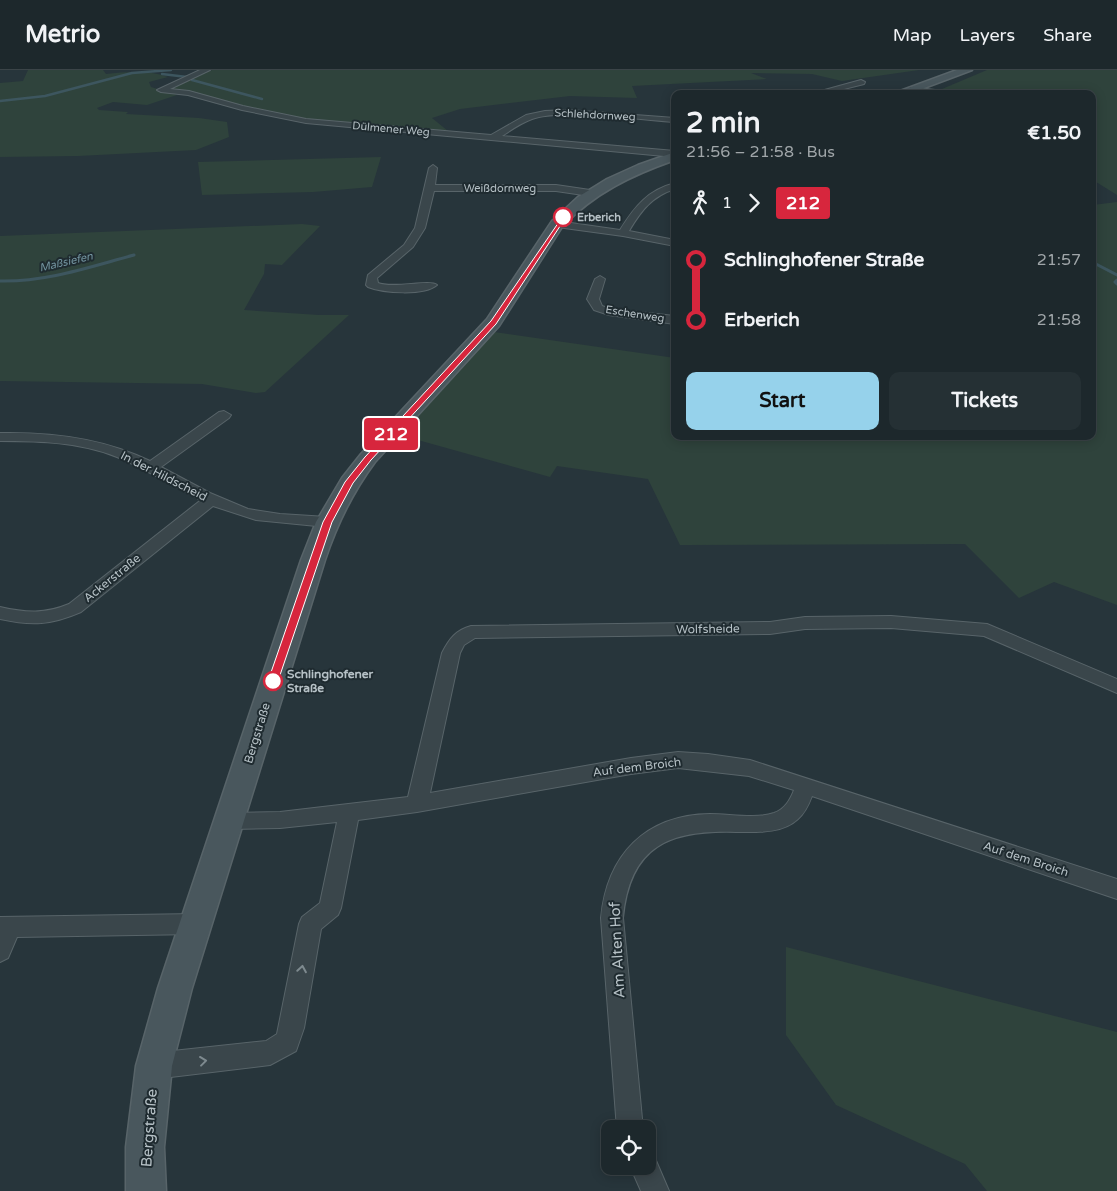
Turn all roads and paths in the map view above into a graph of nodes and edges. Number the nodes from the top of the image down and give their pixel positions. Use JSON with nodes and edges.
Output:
{"nodes":[{"id":1,"x":206,"y":70,"type":"edge"},
{"id":2,"x":966,"y":70,"type":"edge"},
{"id":3,"x":860,"y":82,"type":"dead end"},
{"id":4,"x":913,"y":89,"type":"junction"},
{"id":5,"x":829,"y":90,"type":"edge"},
{"id":6,"x":910,"y":90,"type":"edge"},
{"id":7,"x":921,"y":90,"type":"edge"},
{"id":8,"x":671,"y":120,"type":"edge"},
{"id":9,"x":492,"y":138,"type":"junction"},
{"id":10,"x":671,"y":155,"type":"edge"},
{"id":11,"x":671,"y":157,"type":"edge"},
{"id":12,"x":433,"y":168,"type":"dead end"},
{"id":13,"x":671,"y":187,"type":"edge"},
{"id":14,"x":430,"y":188,"type":"junction"},
{"id":15,"x":590,"y":193,"type":"junction"},
{"id":16,"x":557,"y":224,"type":"junction"},
{"id":17,"x":623,"y":233,"type":"junction"},
{"id":18,"x":671,"y":242,"type":"edge"},
{"id":19,"x":600,"y":279,"type":"dead end"},
{"id":20,"x":432,"y":285,"type":"dead end"},
{"id":21,"x":671,"y":320,"type":"edge"},
{"id":22,"x":224,"y":415,"type":"dead end"},
{"id":23,"x":0,"y":437,"type":"edge"},
{"id":24,"x":151,"y":468,"type":"junction"},
{"id":25,"x":211,"y":500,"type":"junction"},
{"id":26,"x":327,"y":522,"type":"junction"},
{"id":27,"x":0,"y":613,"type":"edge"},
{"id":28,"x":1117,"y":686,"type":"edge"},
{"id":29,"x":805,"y":787,"type":"junction"},
{"id":30,"x":417,"y":804,"type":"junction"},
{"id":31,"x":349,"y":813,"type":"junction"},
{"id":32,"x":230,"y":821,"type":"junction"},
{"id":33,"x":1117,"y":889,"type":"edge"},
{"id":34,"x":196,"y":924,"type":"junction"},
{"id":35,"x":4,"y":927,"type":"edge"},
{"id":36,"x":0,"y":951,"type":"edge"},
{"id":37,"x":154,"y":1066,"type":"junction"},
{"id":38,"x":629,"y":1120,"type":"edge"},
{"id":39,"x":648,"y":1175,"type":"edge"},
{"id":40,"x":146,"y":1191,"type":"edge"},
{"id":41,"x":655,"y":1191,"type":"edge"}],
"edges":[{"from":1,"to":9,"type":"street","name":"Dülmener Weg"},
{"from":2,"to":4,"type":"street"},
{"from":3,"to":5,"type":"street"},
{"from":4,"to":6,"type":"street"},
{"from":4,"to":7,"type":"street"},
{"from":8,"to":9,"type":"street","name":"Schlehdornweg"},
{"from":9,"to":10,"type":"street","name":"Dülmener Weg"},
{"from":11,"to":15,"type":"street","name":"Bergstraße"},
{"from":12,"to":14,"type":"street"},
{"from":13,"to":17,"type":"street"},
{"from":14,"to":15,"type":"street","name":"Weißdornweg"},
{"from":14,"to":20,"type":"street"},
{"from":15,"to":16,"type":"street","name":"Bergstraße"},
{"from":16,"to":17,"type":"street"},
{"from":16,"to":26,"type":"street","name":"Bergstraße"},
{"from":17,"to":18,"type":"street"},
{"from":19,"to":21,"type":"street","name":"Eschenweg"},
{"from":22,"to":24,"type":"street"},
{"from":23,"to":24,"type":"street","name":"In der Hildscheid"},
{"from":24,"to":25,"type":"street","name":"In der Hildscheid"},
{"from":25,"to":26,"type":"street","name":"In der Hildscheid"},
{"from":25,"to":27,"type":"street","name":"Ackerstraße"},
{"from":26,"to":32,"type":"street","name":"Bergstraße"},
{"from":28,"to":30,"type":"street","name":"Wolfsheide"},
{"from":29,"to":30,"type":"street","name":"Auf dem Broich"},
{"from":29,"to":33,"type":"street","name":"Auf dem Broich"},
{"from":29,"to":38,"type":"street","name":"Am Alten Hof"},
{"from":30,"to":31,"type":"street","name":"Auf dem Broich"},
{"from":31,"to":32,"type":"street","name":"Auf dem Broich"},
{"from":37,"to":31,"type":"street","one_way":true},
{"from":32,"to":34,"type":"street","name":"Bergstraße"},
{"from":34,"to":35,"type":"street"},
{"from":34,"to":37,"type":"street","name":"Bergstraße"},
{"from":35,"to":36,"type":"street"},
{"from":37,"to":40,"type":"street","name":"Bergstraße"},
{"from":39,"to":41,"type":"street"}]}
